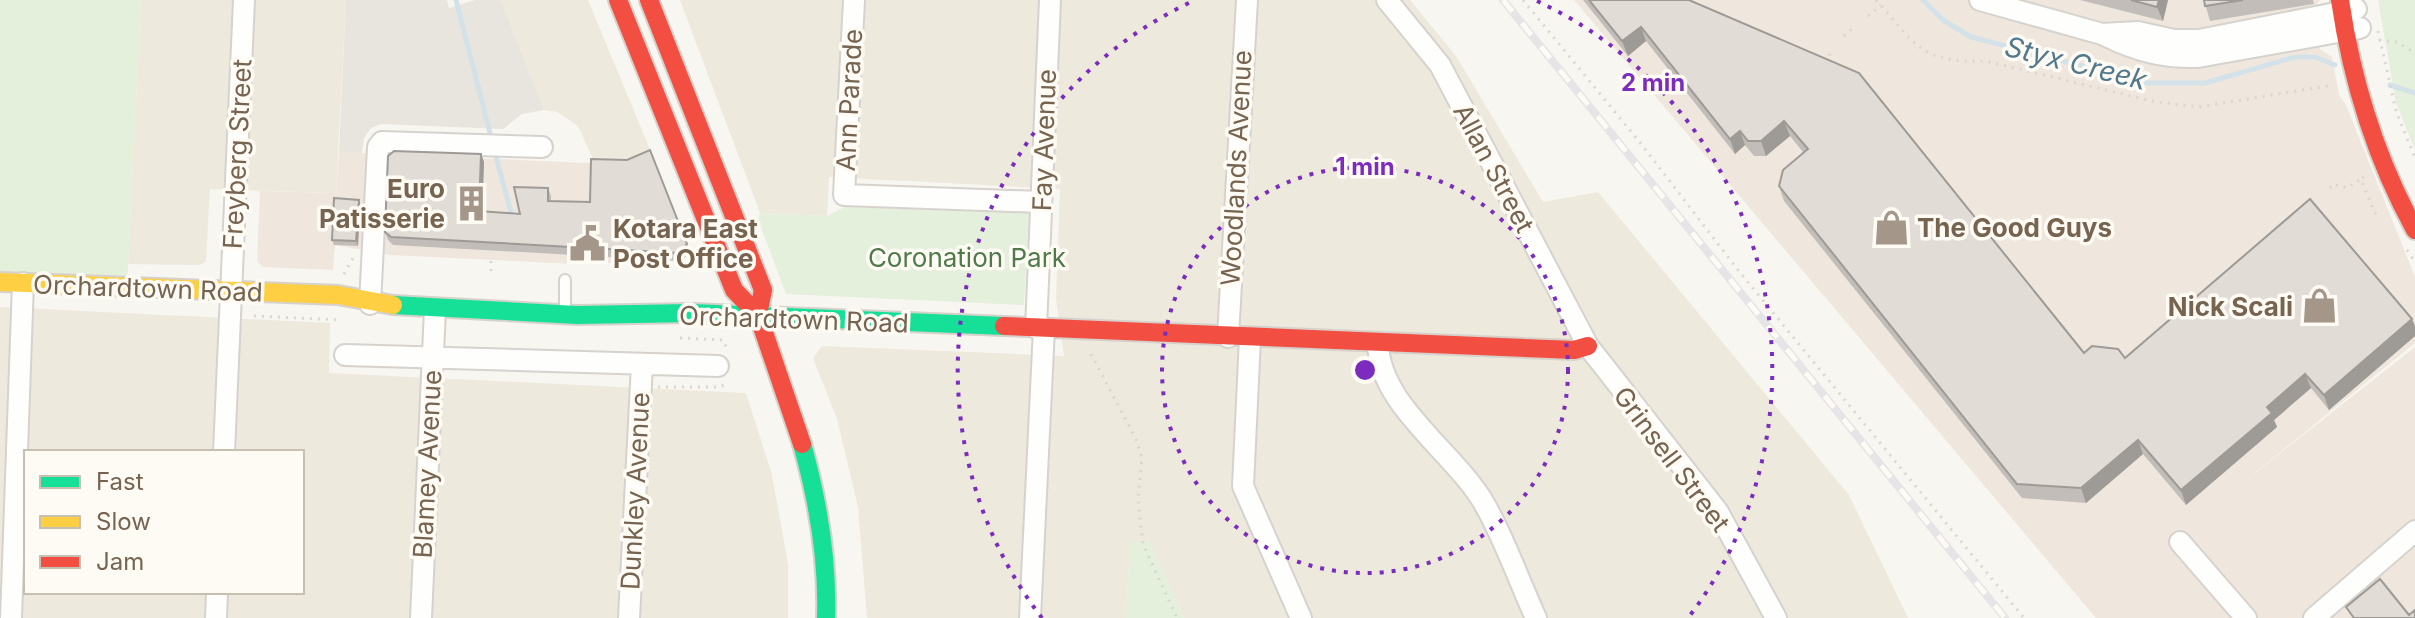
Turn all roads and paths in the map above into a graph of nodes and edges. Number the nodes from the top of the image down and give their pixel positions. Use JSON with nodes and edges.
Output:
{"nodes":[{"id":1,"x":244,"y":0,"type":"edge"},
{"id":2,"x":618,"y":0,"type":"edge"},
{"id":3,"x":649,"y":0,"type":"edge"},
{"id":4,"x":854,"y":0,"type":"edge"},
{"id":5,"x":1050,"y":0,"type":"edge"},
{"id":6,"x":1247,"y":0,"type":"edge"},
{"id":7,"x":1387,"y":0,"type":"edge"},
{"id":8,"x":1523,"y":0,"type":"edge"},
{"id":9,"x":1876,"y":0,"type":"edge"},
{"id":10,"x":1980,"y":0,"type":"edge"},
{"id":11,"x":1881,"y":5,"type":"junction"},
{"id":12,"x":1868,"y":16,"type":"dead end"},
{"id":13,"x":2352,"y":17,"type":"edge"},
{"id":14,"x":1852,"y":29,"type":"dead end"},
{"id":15,"x":1844,"y":36,"type":"dead end"},
{"id":16,"x":2380,"y":40,"type":"junction"},
{"id":17,"x":1831,"y":51,"type":"dead end"},
{"id":18,"x":2415,"y":53,"type":"edge"},
{"id":19,"x":1826,"y":64,"type":"edge"},
{"id":20,"x":2342,"y":83,"type":"dead end"},
{"id":21,"x":2368,"y":104,"type":"junction"},
{"id":22,"x":542,"y":147,"type":"dead end"},
{"id":23,"x":2415,"y":158,"type":"edge"},
{"id":24,"x":2330,"y":188,"type":"dead end"},
{"id":25,"x":2415,"y":196,"type":"edge"},
{"id":26,"x":1041,"y":202,"type":"junction"},
{"id":27,"x":2375,"y":213,"type":"dead end"},
{"id":28,"x":2415,"y":230,"type":"edge"},
{"id":29,"x":491,"y":257,"type":"dead end"},
{"id":30,"x":723,"y":259,"type":"junction"},
{"id":31,"x":491,"y":271,"type":"dead end"},
{"id":32,"x":565,"y":280,"type":"dead end"},
{"id":33,"x":0,"y":282,"type":"edge"},
{"id":34,"x":23,"y":283,"type":"junction"},
{"id":35,"x":231,"y":291,"type":"junction"},
{"id":36,"x":370,"y":304,"type":"junction"},
{"id":37,"x":435,"y":309,"type":"junction"},
{"id":38,"x":692,"y":313,"type":"junction"},
{"id":39,"x":565,"y":314,"type":"junction"},
{"id":40,"x":758,"y":315,"type":"junction"},
{"id":41,"x":246,"y":316,"type":"dead end"},
{"id":42,"x":355,"y":322,"type":"dead end"},
{"id":43,"x":1040,"y":328,"type":"junction"},
{"id":44,"x":1228,"y":337,"type":"junction"},
{"id":45,"x":1250,"y":338,"type":"junction"},
{"id":46,"x":1378,"y":343,"type":"junction"},
{"id":47,"x":1588,"y":346,"type":"junction"},
{"id":48,"x":1091,"y":353,"type":"dead end"},
{"id":49,"x":345,"y":355,"type":"dead end"},
{"id":50,"x":432,"y":355,"type":"junction"},
{"id":51,"x":642,"y":364,"type":"junction"},
{"id":52,"x":718,"y":366,"type":"dead end"},
{"id":53,"x":224,"y":450,"type":"edge"},
{"id":54,"x":2415,"y":531,"type":"edge"},
{"id":55,"x":2180,"y":542,"type":"dead end"},
{"id":56,"x":6,"y":569,"type":"edge"},
{"id":57,"x":217,"y":594,"type":"edge"},
{"id":58,"x":11,"y":618,"type":"edge"},
{"id":59,"x":216,"y":618,"type":"edge"},
{"id":60,"x":421,"y":618,"type":"edge"},
{"id":61,"x":629,"y":618,"type":"edge"},
{"id":62,"x":826,"y":618,"type":"edge"},
{"id":63,"x":1030,"y":618,"type":"edge"},
{"id":64,"x":1177,"y":618,"type":"edge"},
{"id":65,"x":1301,"y":618,"type":"edge"},
{"id":66,"x":1536,"y":618,"type":"edge"},
{"id":67,"x":1776,"y":618,"type":"edge"},
{"id":68,"x":2024,"y":618,"type":"edge"},
{"id":69,"x":2246,"y":618,"type":"edge"},
{"id":70,"x":2314,"y":618,"type":"edge"}],
"edges":[{"from":1,"to":35,"type":"street","name":"Freyberg Street"},
{"from":2,"to":30,"type":"street"},
{"from":3,"to":40,"type":"street"},
{"from":4,"to":26,"type":"street","name":"Ann Parade"},
{"from":5,"to":26,"type":"street","name":"Fay Avenue"},
{"from":6,"to":44,"type":"street","name":"Woodlands Avenue"},
{"from":7,"to":47,"type":"street","name":"Allan Street"},
{"from":8,"to":68,"type":"path"},
{"from":9,"to":11,"type":"path"},
{"from":10,"to":13,"type":"street"},
{"from":11,"to":12,"type":"path"},
{"from":11,"to":20,"type":"path"},
{"from":13,"to":16,"type":"path"},
{"from":13,"to":21,"type":"street"},
{"from":14,"to":15,"type":"path"},
{"from":16,"to":18,"type":"path"},
{"from":16,"to":23,"type":"path"},
{"from":17,"to":19,"type":"path"},
{"from":21,"to":25,"type":"street"},
{"from":21,"to":28,"type":"street"},
{"from":22,"to":36,"type":"street"},
{"from":24,"to":27,"type":"path"},
{"from":26,"to":43,"type":"street","name":"Fay Avenue"},
{"from":29,"to":31,"type":"path"},
{"from":30,"to":38,"type":"street"},
{"from":30,"to":40,"type":"street"},
{"from":32,"to":39,"type":"lane"},
{"from":33,"to":34,"type":"street","name":"Orchardtown Road"},
{"from":34,"to":35,"type":"street","name":"Orchardtown Road"},
{"from":34,"to":56,"type":"street"},
{"from":35,"to":36,"type":"street","name":"Orchardtown Road"},
{"from":35,"to":53,"type":"street","name":"Freyberg Street"},
{"from":36,"to":37,"type":"street","name":"Orchardtown Road"},
{"from":37,"to":39,"type":"street","name":"Orchardtown Road"},
{"from":37,"to":50,"type":"street","name":"Blamey Avenue"},
{"from":38,"to":39,"type":"street","name":"Orchardtown Road"},
{"from":38,"to":40,"type":"street","name":"Orchardtown Road"},
{"from":40,"to":43,"type":"street","name":"Orchardtown Road"},
{"from":40,"to":62,"type":"street"},
{"from":41,"to":42,"type":"path"},
{"from":43,"to":44,"type":"street","name":"Orchardtown Road"},
{"from":43,"to":63,"type":"street","name":"Fay Avenue"},
{"from":44,"to":45,"type":"street","name":"Orchardtown Road"},
{"from":45,"to":46,"type":"street","name":"Orchardtown Road"},
{"from":45,"to":65,"type":"street"},
{"from":46,"to":47,"type":"street","name":"Orchardtown Road"},
{"from":46,"to":66,"type":"street"},
{"from":47,"to":67,"type":"street","name":"Grinsell Street"},
{"from":48,"to":64,"type":"path"},
{"from":49,"to":50,"type":"street","name":"Orchardtown Road"},
{"from":50,"to":51,"type":"street","name":"Orchardtown Road"},
{"from":50,"to":60,"type":"street","name":"Blamey Avenue"},
{"from":51,"to":52,"type":"street","name":"Orchardtown Road"},
{"from":51,"to":61,"type":"street","name":"Dunkley Avenue"},
{"from":54,"to":70,"type":"street"},
{"from":55,"to":69,"type":"street"},
{"from":56,"to":58,"type":"street"},
{"from":57,"to":59,"type":"street"}]}
